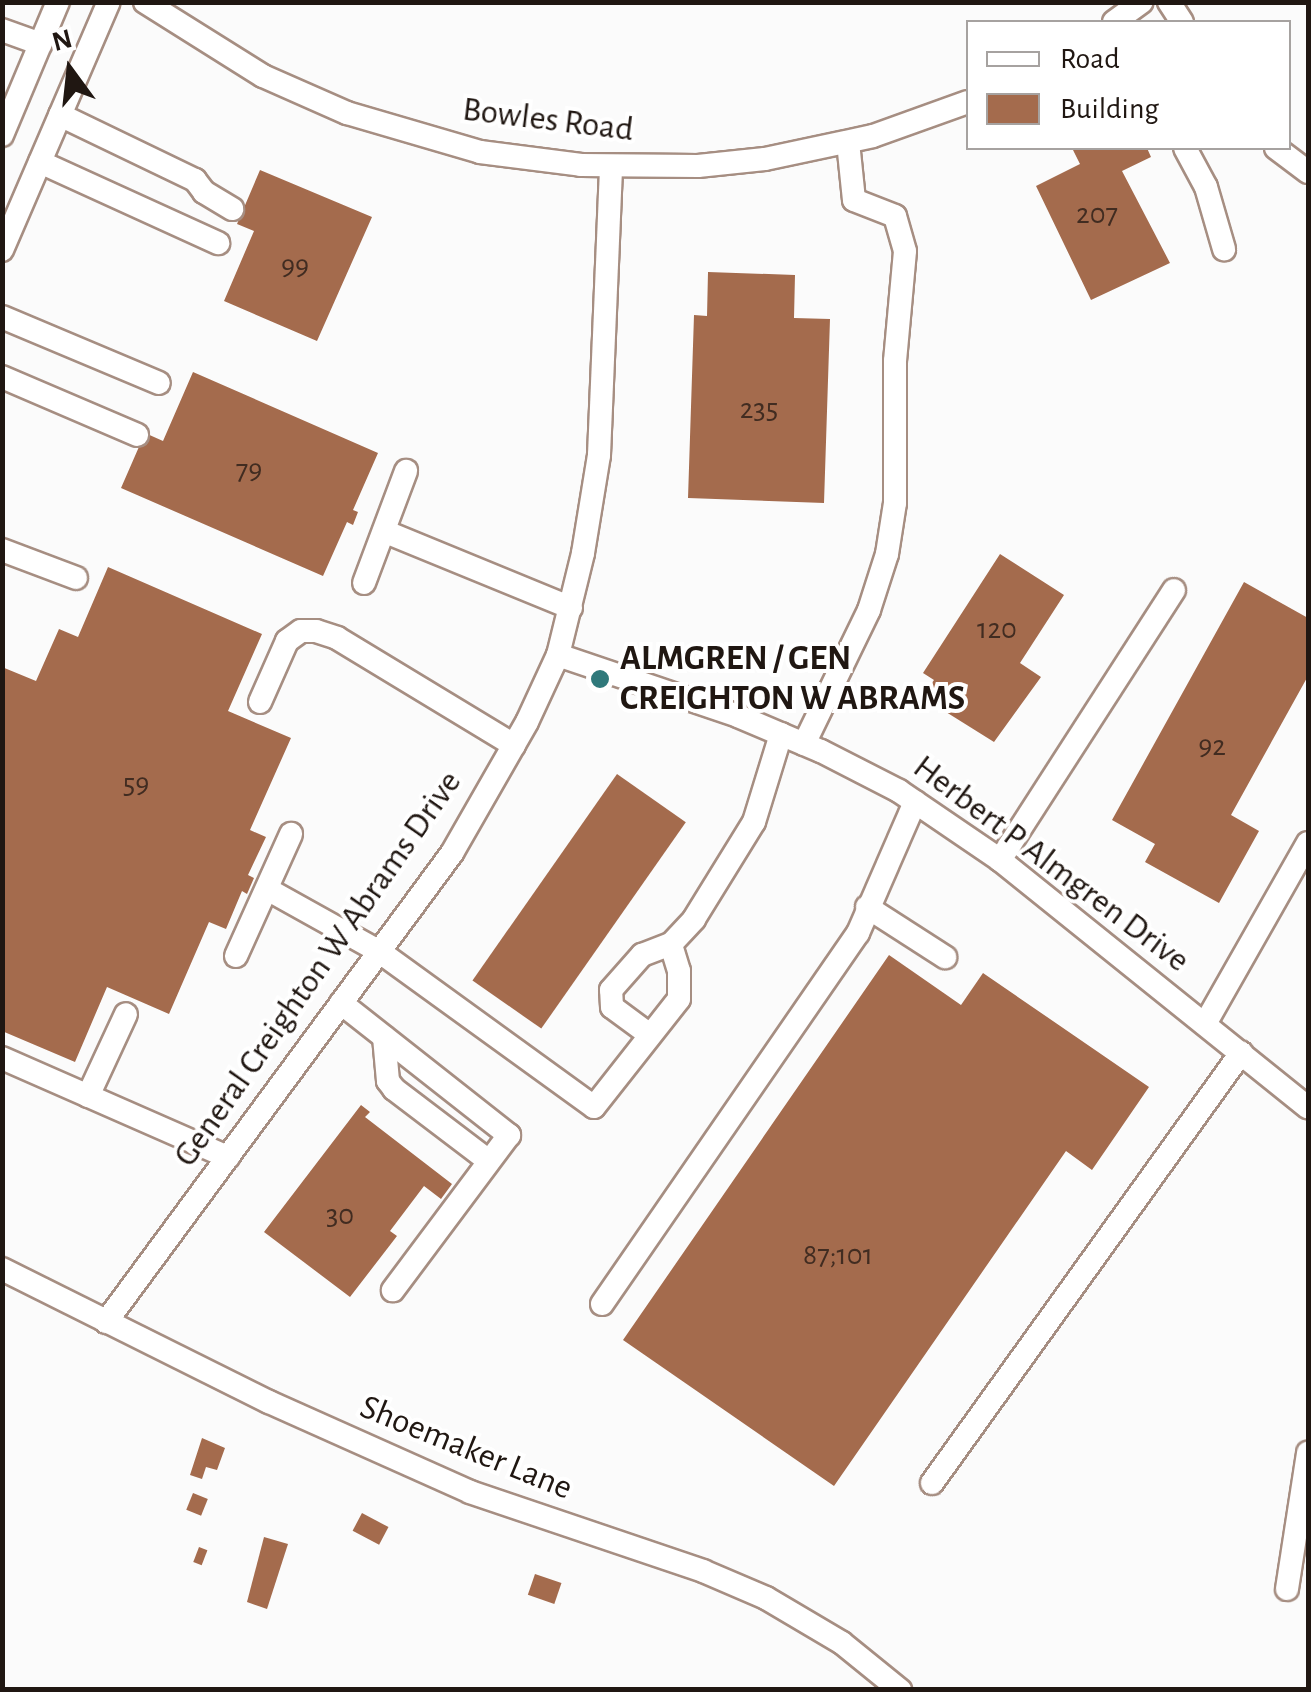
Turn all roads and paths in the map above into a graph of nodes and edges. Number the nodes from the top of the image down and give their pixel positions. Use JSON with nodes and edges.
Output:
{"nodes":[{"id":1,"x":58,"y":2,"type":"edge"},
{"id":2,"x":109,"y":2,"type":"edge"},
{"id":3,"x":144,"y":2,"type":"edge"},
{"id":4,"x":1142,"y":2,"type":"edge"},
{"id":5,"x":1119,"y":20,"type":"edge"},
{"id":6,"x":2,"y":30,"type":"edge"},
{"id":7,"x":42,"y":44,"type":"junction"},
{"id":8,"x":966,"y":103,"type":"edge"},
{"id":9,"x":60,"y":115,"type":"junction"},
{"id":10,"x":2,"y":136,"type":"edge"},
{"id":11,"x":848,"y":142,"type":"junction"},
{"id":12,"x":1186,"y":150,"type":"edge"},
{"id":13,"x":1279,"y":150,"type":"edge"},
{"id":14,"x":40,"y":162,"type":"junction"},
{"id":15,"x":611,"y":166,"type":"junction"},
{"id":16,"x":1308,"y":172,"type":"edge"},
{"id":17,"x":232,"y":209,"type":"dead end"},
{"id":18,"x":218,"y":243,"type":"dead end"},
{"id":19,"x":1224,"y":249,"type":"dead end"},
{"id":20,"x":2,"y":250,"type":"edge"},
{"id":21,"x":2,"y":317,"type":"edge"},
{"id":22,"x":2,"y":377,"type":"edge"},
{"id":23,"x":159,"y":383,"type":"dead end"},
{"id":24,"x":136,"y":435,"type":"dead end"},
{"id":25,"x":406,"y":471,"type":"dead end"},
{"id":26,"x":386,"y":532,"type":"junction"},
{"id":27,"x":2,"y":550,"type":"edge"},
{"id":28,"x":76,"y":578,"type":"dead end"},
{"id":29,"x":364,"y":584,"type":"dead end"},
{"id":30,"x":1174,"y":590,"type":"dead end"},
{"id":31,"x":570,"y":608,"type":"junction"},
{"id":32,"x":558,"y":655,"type":"junction"},
{"id":33,"x":260,"y":702,"type":"dead end"},
{"id":34,"x":781,"y":734,"type":"junction"},
{"id":35,"x":804,"y":744,"type":"junction"},
{"id":36,"x":514,"y":745,"type":"junction"},
{"id":37,"x":915,"y":802,"type":"junction"},
{"id":38,"x":291,"y":834,"type":"dead end"},
{"id":39,"x":1308,"y":844,"type":"edge"},
{"id":40,"x":1000,"y":860,"type":"junction"},
{"id":41,"x":267,"y":889,"type":"junction"},
{"id":42,"x":868,"y":907,"type":"junction"},
{"id":43,"x":671,"y":944,"type":"junction"},
{"id":44,"x":380,"y":952,"type":"junction"},
{"id":45,"x":236,"y":956,"type":"dead end"},
{"id":46,"x":945,"y":956,"type":"dead end"},
{"id":47,"x":341,"y":1003,"type":"junction"},
{"id":48,"x":126,"y":1014,"type":"dead end"},
{"id":49,"x":1205,"y":1024,"type":"junction"},
{"id":50,"x":650,"y":1036,"type":"junction"},
{"id":51,"x":384,"y":1037,"type":"junction"},
{"id":52,"x":1241,"y":1053,"type":"junction"},
{"id":53,"x":2,"y":1058,"type":"edge"},
{"id":54,"x":88,"y":1096,"type":"junction"},
{"id":55,"x":1308,"y":1108,"type":"edge"},
{"id":56,"x":228,"y":1157,"type":"junction"},
{"id":57,"x":489,"y":1161,"type":"junction"},
{"id":58,"x":2,"y":1269,"type":"edge"},
{"id":59,"x":393,"y":1290,"type":"dead end"},
{"id":60,"x":602,"y":1304,"type":"dead end"},
{"id":61,"x":106,"y":1322,"type":"junction"},
{"id":62,"x":1308,"y":1453,"type":"edge"},
{"id":63,"x":932,"y":1482,"type":"dead end"},
{"id":64,"x":1287,"y":1589,"type":"dead end"},
{"id":65,"x":900,"y":1690,"type":"edge"}],
"edges":[{"from":1,"to":7,"type":"street"},
{"from":2,"to":9,"type":"street"},
{"from":3,"to":15,"type":"street","name":"Bowles Road"},
{"from":4,"to":5,"type":"street"},
{"from":6,"to":7,"type":"street"},
{"from":7,"to":10,"type":"street"},
{"from":8,"to":11,"type":"street","name":"Bowles Road"},
{"from":9,"to":14,"type":"street"},
{"from":9,"to":17,"type":"street"},
{"from":11,"to":15,"type":"street","name":"Bowles Road"},
{"from":11,"to":35,"type":"street"},
{"from":12,"to":19,"type":"street"},
{"from":13,"to":16,"type":"street"},
{"from":14,"to":18,"type":"street"},
{"from":14,"to":20,"type":"street"},
{"from":15,"to":31,"type":"street","name":"General Creighton W Abrams Drive"},
{"from":21,"to":23,"type":"street"},
{"from":22,"to":24,"type":"street"},
{"from":25,"to":26,"type":"street"},
{"from":26,"to":29,"type":"street"},
{"from":26,"to":31,"type":"street"},
{"from":27,"to":28,"type":"street"},
{"from":30,"to":40,"type":"street"},
{"from":31,"to":32,"type":"street","name":"General Creighton W Abrams Drive"},
{"from":32,"to":34,"type":"street","name":"Herbert P Almgren Drive"},
{"from":32,"to":36,"type":"street","name":"General Creighton W Abrams Drive"},
{"from":33,"to":36,"type":"street"},
{"from":34,"to":35,"type":"street","name":"Herbert P Almgren Drive"},
{"from":34,"to":43,"type":"street"},
{"from":35,"to":37,"type":"street","name":"Herbert P Almgren Drive"},
{"from":36,"to":44,"type":"street","name":"General Creighton W Abrams Drive"},
{"from":37,"to":40,"type":"street","name":"Herbert P Almgren Drive"},
{"from":37,"to":42,"type":"street"},
{"from":38,"to":41,"type":"street"},
{"from":39,"to":49,"type":"street"},
{"from":40,"to":49,"type":"street","name":"Herbert P Almgren Drive"},
{"from":41,"to":44,"type":"street"},
{"from":41,"to":45,"type":"street"},
{"from":42,"to":46,"type":"street"},
{"from":42,"to":60,"type":"street"},
{"from":43,"to":50,"type":"street"},
{"from":43,"to":50,"type":"street"},
{"from":44,"to":47,"type":"street","name":"General Creighton W Abrams Drive"},
{"from":44,"to":50,"type":"street"},
{"from":47,"to":51,"type":"street"},
{"from":47,"to":56,"type":"street","name":"General Creighton W Abrams Drive"},
{"from":48,"to":54,"type":"street"},
{"from":49,"to":52,"type":"street","name":"Herbert P Almgren Drive"},
{"from":51,"to":57,"type":"street"},
{"from":51,"to":57,"type":"street"},
{"from":52,"to":55,"type":"street","name":"Herbert P Almgren Drive"},
{"from":52,"to":63,"type":"street"},
{"from":53,"to":54,"type":"street"},
{"from":54,"to":56,"type":"street"},
{"from":56,"to":61,"type":"street","name":"General Creighton W Abrams Drive"},
{"from":57,"to":59,"type":"street"},
{"from":58,"to":61,"type":"street","name":"Shoemaker Lane"},
{"from":61,"to":65,"type":"street","name":"Shoemaker Lane"},
{"from":62,"to":64,"type":"street"}]}
